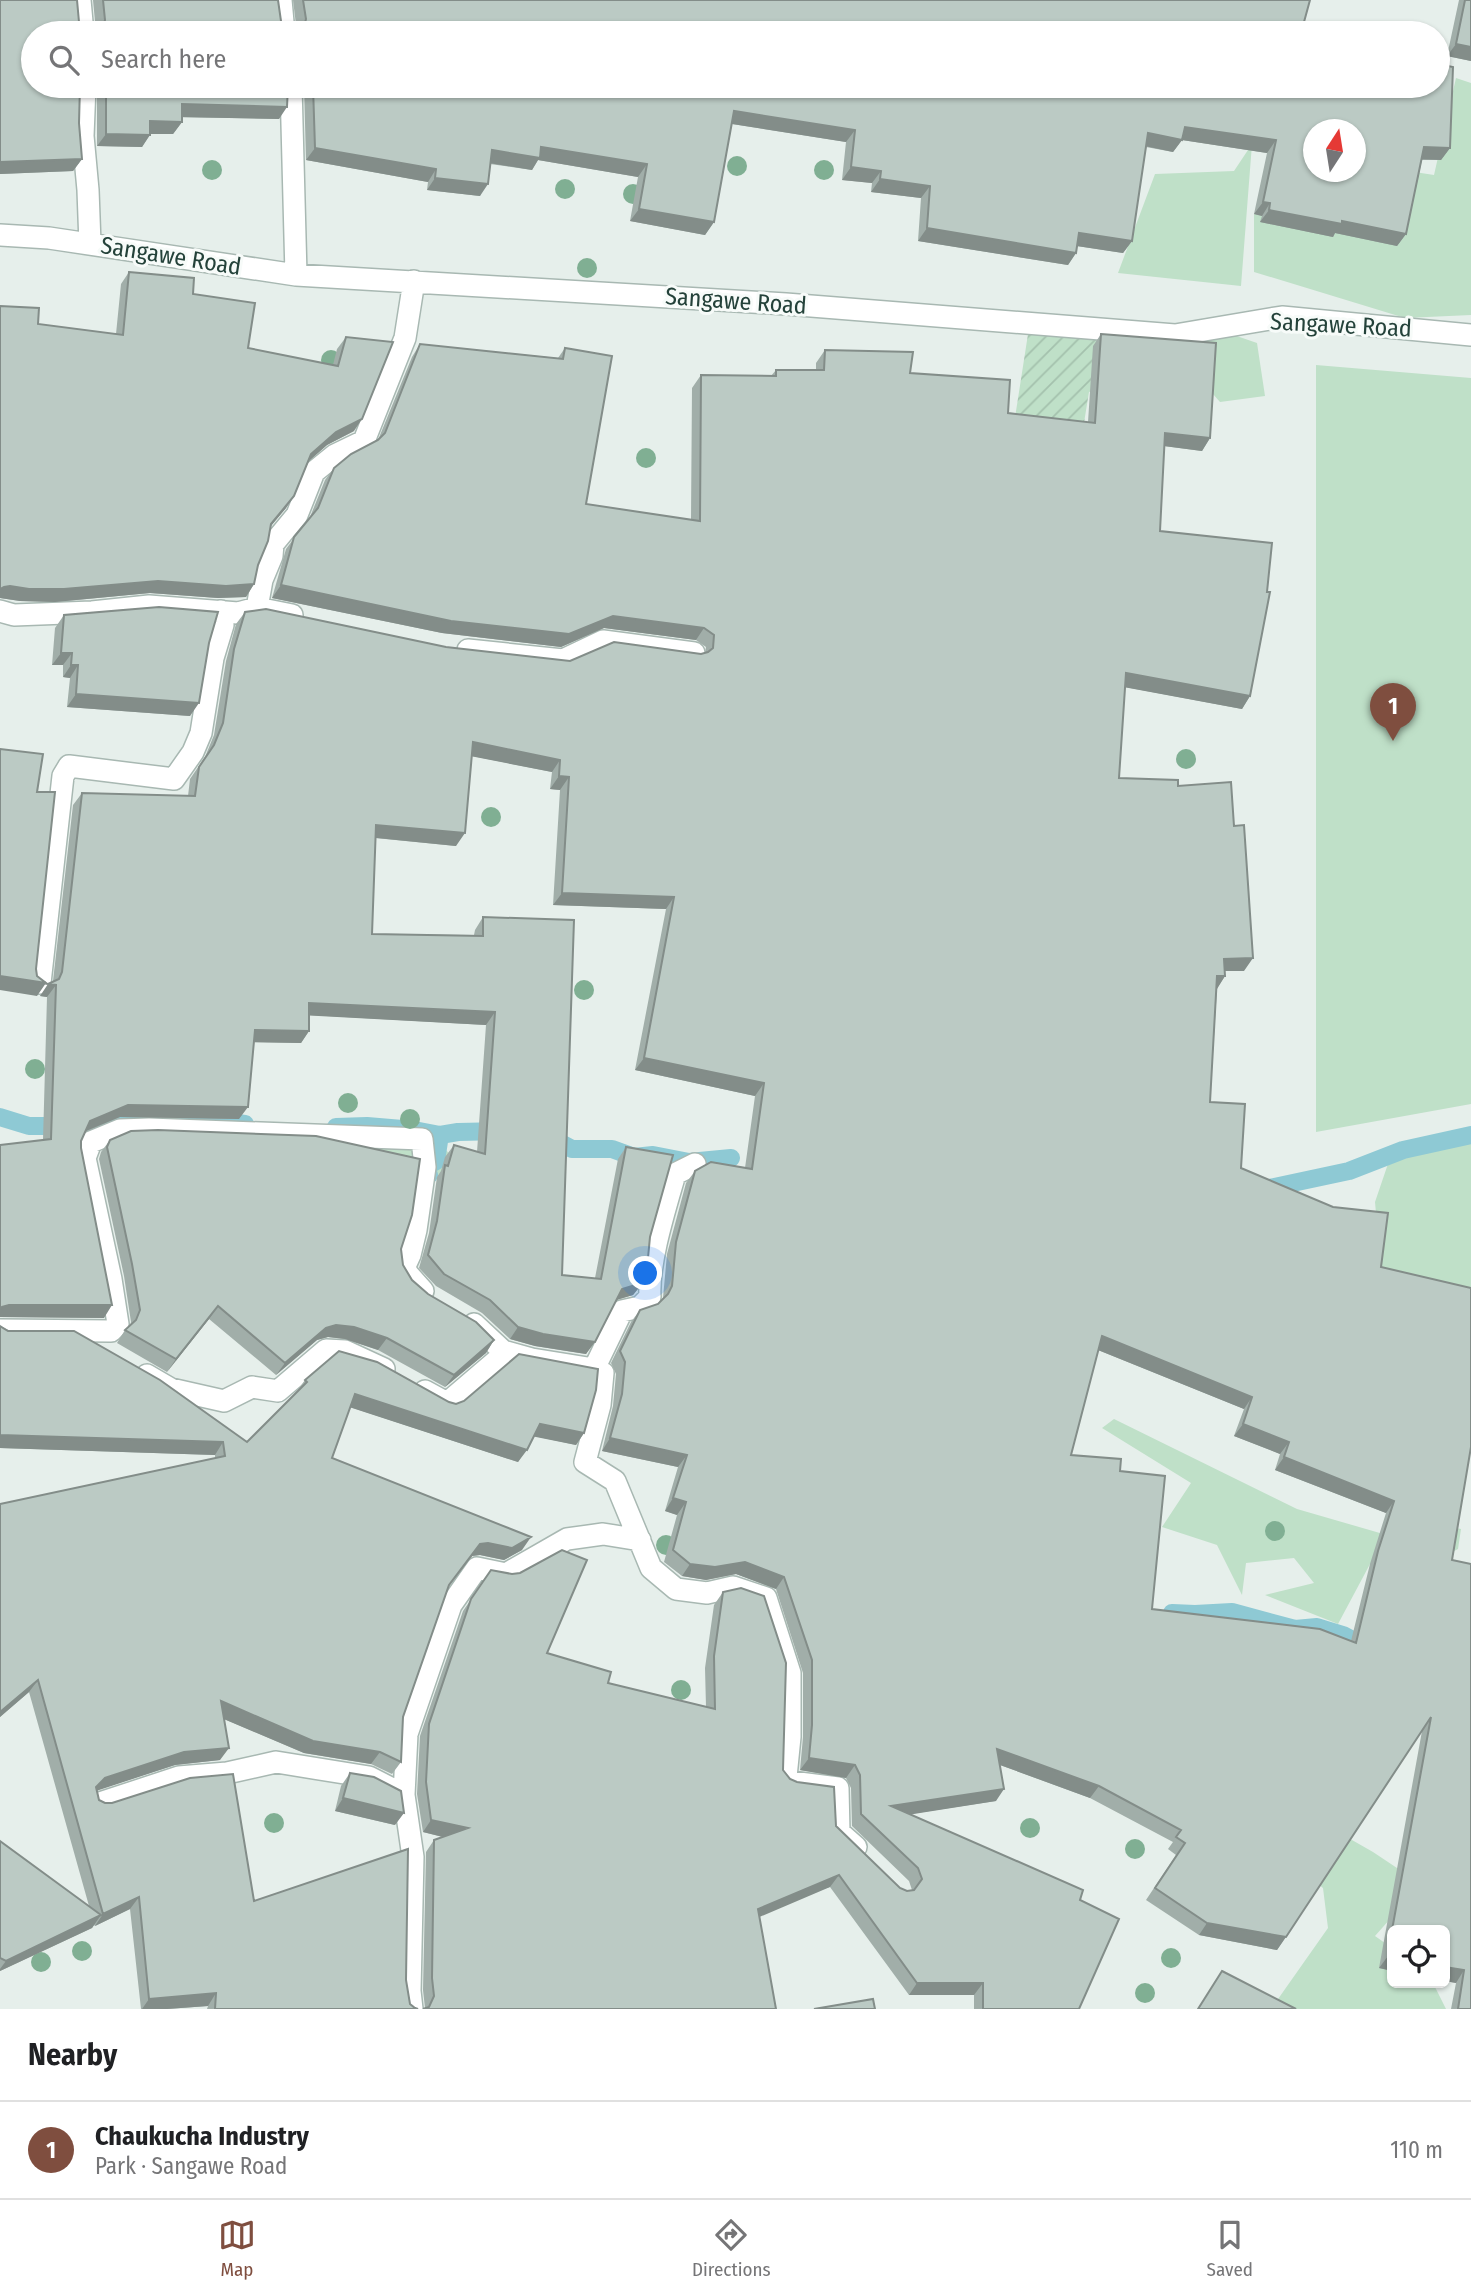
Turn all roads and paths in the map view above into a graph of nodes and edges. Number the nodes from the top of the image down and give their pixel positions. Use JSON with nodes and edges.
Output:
{"nodes":[{"id":1,"x":80,"y":0,"type":"edge"},
{"id":2,"x":281,"y":0,"type":"edge"},
{"id":3,"x":82,"y":21,"type":"edge"},
{"id":4,"x":283,"y":21,"type":"edge"},
{"id":5,"x":85,"y":98,"type":"edge"},
{"id":6,"x":291,"y":98,"type":"edge"},
{"id":7,"x":0,"y":235,"type":"edge"},
{"id":8,"x":90,"y":244,"type":"junction"},
{"id":9,"x":296,"y":275,"type":"junction"},
{"id":10,"x":414,"y":281,"type":"junction"},
{"id":11,"x":1471,"y":335,"type":"edge"},
{"id":12,"x":257,"y":608,"type":"junction"},
{"id":13,"x":0,"y":611,"type":"edge"},
{"id":14,"x":221,"y":611,"type":"junction"},
{"id":15,"x":309,"y":619,"type":"edge"},
{"id":16,"x":452,"y":648,"type":"edge"},
{"id":17,"x":694,"y":653,"type":"edge"},
{"id":18,"x":40,"y":983,"type":"edge"},
{"id":19,"x":695,"y":1164,"type":"dead end"},
{"id":20,"x":0,"y":1330,"type":"edge"},
{"id":21,"x":70,"y":1332,"type":"junction"},
{"id":22,"x":103,"y":1351,"type":"edge"},
{"id":23,"x":503,"y":1351,"type":"junction"},
{"id":24,"x":126,"y":1364,"type":"edge"},
{"id":25,"x":594,"y":1369,"type":"junction"},
{"id":26,"x":640,"y":1540,"type":"junction"},
{"id":27,"x":404,"y":1795,"type":"junction"},
{"id":28,"x":100,"y":1803,"type":"edge"},
{"id":29,"x":873,"y":1864,"type":"edge"},
{"id":30,"x":412,"y":2009,"type":"edge"}],
"edges":[{"from":1,"to":3,"type":"street"},
{"from":2,"to":4,"type":"street"},
{"from":5,"to":8,"type":"street"},
{"from":6,"to":9,"type":"street"},
{"from":7,"to":8,"type":"street","name":"Sangawe Road"},
{"from":8,"to":9,"type":"street","name":"Sangawe Road"},
{"from":9,"to":10,"type":"street","name":"Sangawe Road"},
{"from":10,"to":11,"type":"street","name":"Sangawe Road"},
{"from":10,"to":12,"type":"street"},
{"from":12,"to":14,"type":"street"},
{"from":12,"to":15,"type":"street"},
{"from":13,"to":14,"type":"street"},
{"from":14,"to":18,"type":"street"},
{"from":16,"to":17,"type":"street"},
{"from":19,"to":25,"type":"street"},
{"from":20,"to":21,"type":"street"},
{"from":21,"to":22,"type":"street"},
{"from":21,"to":23,"type":"street"},
{"from":23,"to":24,"type":"street"},
{"from":23,"to":25,"type":"street"},
{"from":25,"to":26,"type":"street"},
{"from":26,"to":27,"type":"street"},
{"from":26,"to":29,"type":"street"},
{"from":27,"to":28,"type":"street"},
{"from":27,"to":30,"type":"street"}]}
